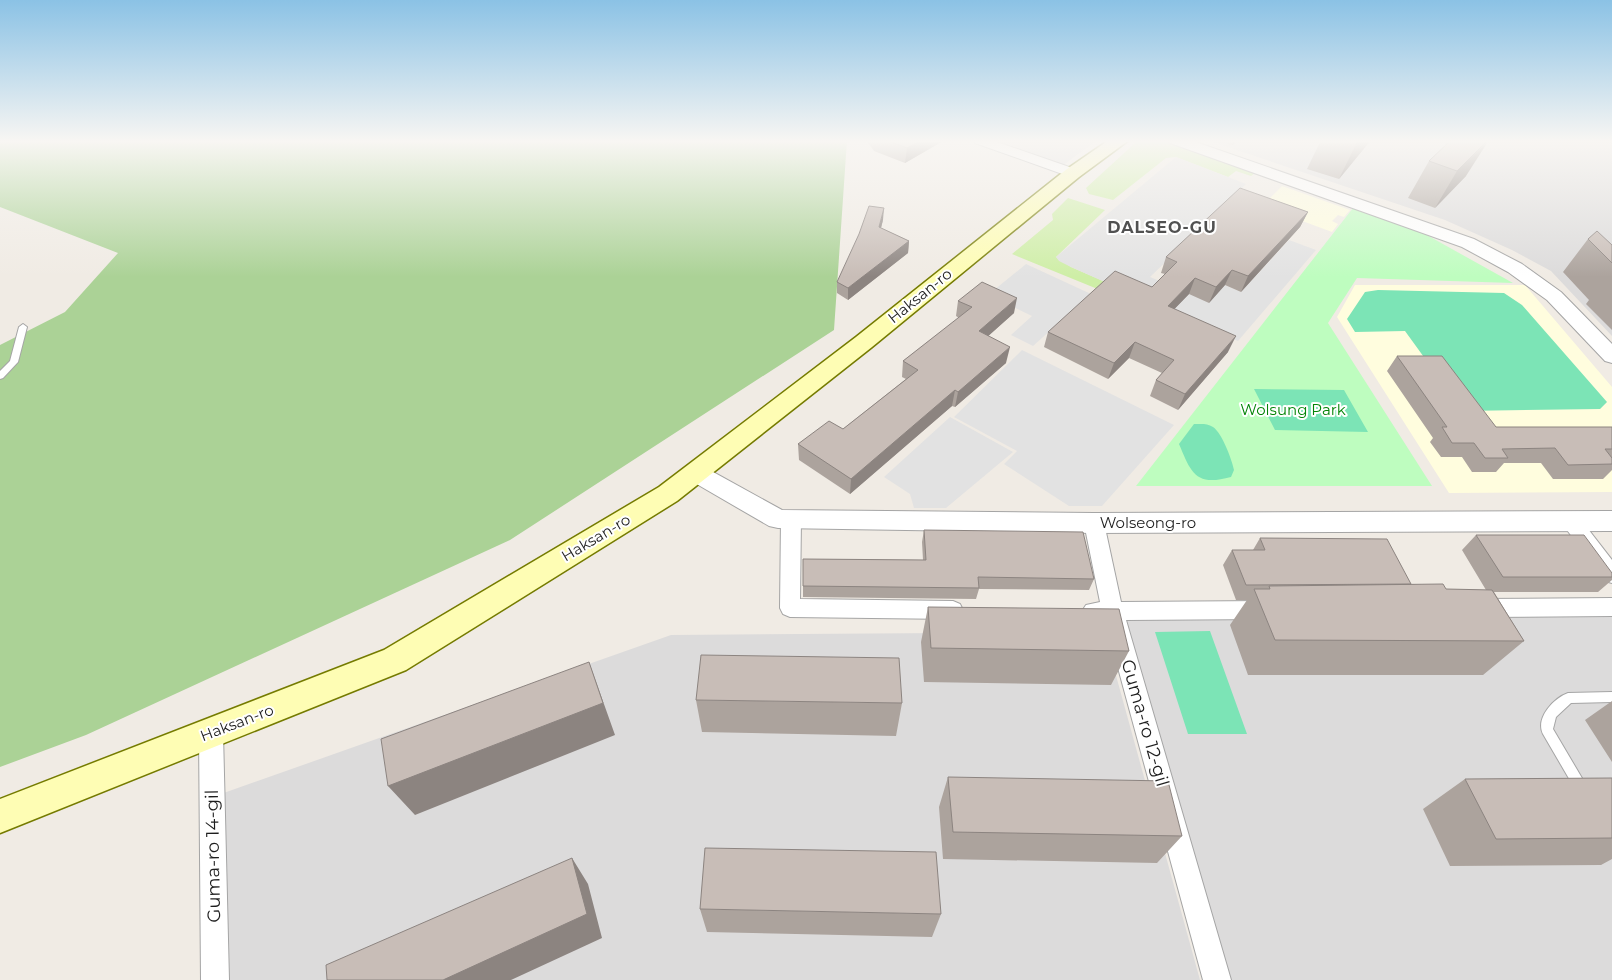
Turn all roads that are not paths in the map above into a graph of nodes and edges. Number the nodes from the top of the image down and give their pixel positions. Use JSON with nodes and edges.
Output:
{"nodes":[{"id":1,"x":1057,"y":186,"type":"edge"},
{"id":2,"x":1306,"y":186,"type":"edge"},
{"id":3,"x":24,"y":327,"type":"dead end"},
{"id":4,"x":1612,"y":356,"type":"edge"},
{"id":5,"x":0,"y":376,"type":"edge"},
{"id":6,"x":696,"y":472,"type":"junction"},
{"id":7,"x":791,"y":520,"type":"junction"},
{"id":8,"x":1571,"y":521,"type":"junction"},
{"id":9,"x":1612,"y":521,"type":"edge"},
{"id":10,"x":1094,"y":523,"type":"junction"},
{"id":11,"x":1612,"y":576,"type":"edge"},
{"id":12,"x":1612,"y":607,"type":"edge"},
{"id":13,"x":1462,"y":608,"type":"edge"},
{"id":14,"x":976,"y":610,"type":"edge"},
{"id":15,"x":1283,"y":610,"type":"edge"},
{"id":16,"x":1074,"y":611,"type":"edge"},
{"id":17,"x":1113,"y":612,"type":"junction"},
{"id":18,"x":1612,"y":697,"type":"edge"},
{"id":19,"x":211,"y":733,"type":"junction"},
{"id":20,"x":1592,"y":805,"type":"edge"},
{"id":21,"x":0,"y":816,"type":"edge"},
{"id":22,"x":215,"y":980,"type":"edge"},
{"id":23,"x":1217,"y":980,"type":"edge"}],
"edges":[{"from":1,"to":6,"type":"main road","name":"Haksan-ro"},
{"from":2,"to":4,"type":"street"},
{"from":3,"to":5,"type":"lane"},
{"from":6,"to":7,"type":"street","name":"Wolseong-ro"},
{"from":6,"to":19,"type":"main road","name":"Haksan-ro"},
{"from":7,"to":10,"type":"street","name":"Wolseong-ro"},
{"from":7,"to":14,"type":"street"},
{"from":8,"to":9,"type":"street","name":"Wolseong-ro"},
{"from":8,"to":10,"type":"street","name":"Wolseong-ro"},
{"from":8,"to":11,"type":"street"},
{"from":10,"to":17,"type":"street","name":"Guma-ro 12-gil"},
{"from":12,"to":13,"type":"street"},
{"from":15,"to":17,"type":"street"},
{"from":16,"to":17,"type":"street"},
{"from":17,"to":23,"type":"street","name":"Guma-ro 12-gil"},
{"from":18,"to":20,"type":"lane"},
{"from":19,"to":21,"type":"main road","name":"Haksan-ro"},
{"from":19,"to":22,"type":"street","name":"Guma-ro 14-gil"}]}
